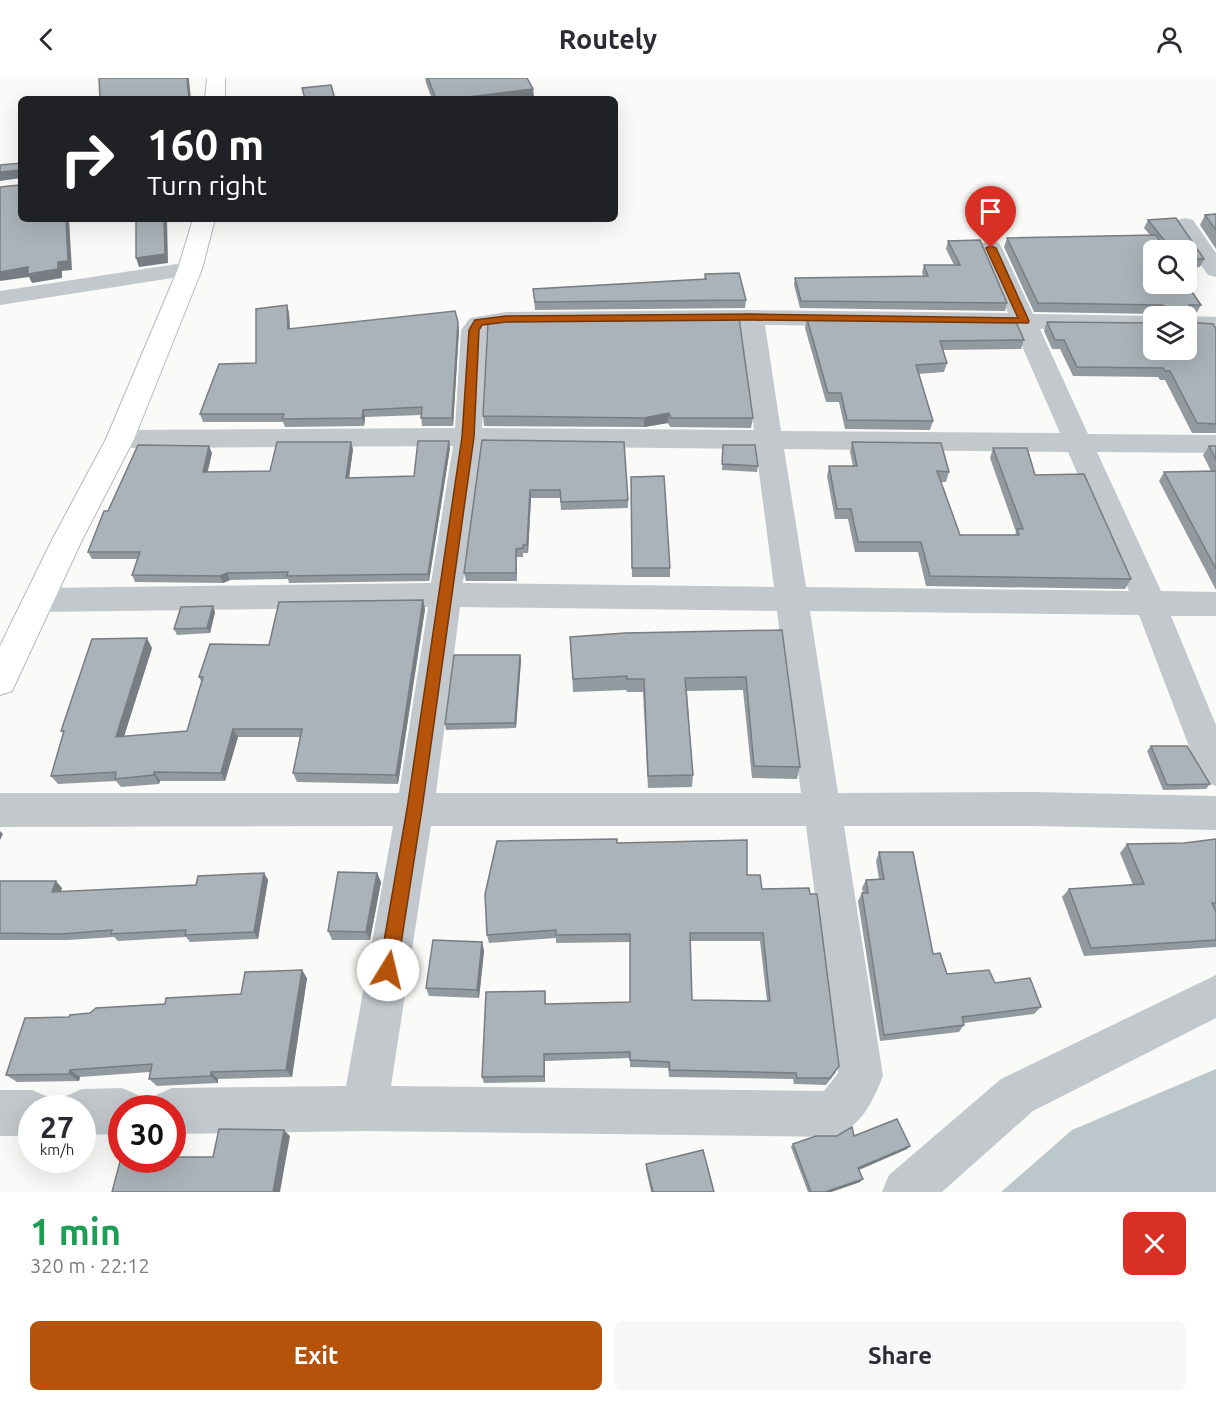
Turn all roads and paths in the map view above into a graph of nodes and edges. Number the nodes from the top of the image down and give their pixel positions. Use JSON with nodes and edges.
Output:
{"nodes":[{"id":1,"x":216,"y":78,"type":"edge"},
{"id":2,"x":215,"y":96,"type":"edge"},
{"id":3,"x":203,"y":222,"type":"edge"},
{"id":4,"x":1185,"y":225,"type":"dead end"},
{"id":5,"x":991,"y":248,"type":"dead end"},
{"id":6,"x":190,"y":269,"type":"junction"},
{"id":7,"x":1216,"y":270,"type":"edge"},
{"id":8,"x":0,"y":298,"type":"edge"},
{"id":9,"x":752,"y":317,"type":"junction"},
{"id":10,"x":1024,"y":321,"type":"junction"},
{"id":11,"x":1143,"y":323,"type":"edge"},
{"id":12,"x":1197,"y":323,"type":"edge"},
{"id":13,"x":1216,"y":324,"type":"edge"},
{"id":14,"x":468,"y":437,"type":"junction"},
{"id":15,"x":120,"y":439,"type":"junction"},
{"id":16,"x":770,"y":440,"type":"junction"},
{"id":17,"x":1076,"y":444,"type":"junction"},
{"id":18,"x":1216,"y":444,"type":"edge"},
{"id":19,"x":444,"y":595,"type":"junction"},
{"id":20,"x":39,"y":600,"type":"junction"},
{"id":21,"x":793,"y":600,"type":"junction"},
{"id":22,"x":1150,"y":603,"type":"junction"},
{"id":23,"x":1216,"y":604,"type":"edge"},
{"id":24,"x":0,"y":681,"type":"edge"},
{"id":25,"x":1216,"y":770,"type":"edge"},
{"id":26,"x":415,"y":809,"type":"junction"},
{"id":27,"x":0,"y":810,"type":"edge"},
{"id":28,"x":824,"y":810,"type":"junction"},
{"id":29,"x":1216,"y":813,"type":"edge"},
{"id":30,"x":1216,"y":996,"type":"edge"},
{"id":31,"x":365,"y":1108,"type":"junction"},
{"id":32,"x":186,"y":1111,"type":"edge"},
{"id":33,"x":0,"y":1113,"type":"edge"},
{"id":34,"x":18,"y":1113,"type":"edge"},
{"id":35,"x":906,"y":1192,"type":"edge"}],
"edges":[{"from":1,"to":2,"type":"main road"},
{"from":3,"to":6,"type":"main road"},
{"from":4,"to":7,"type":"street"},
{"from":5,"to":10,"type":"street"},
{"from":6,"to":8,"type":"street"},
{"from":6,"to":15,"type":"main road"},
{"from":9,"to":10,"type":"street"},
{"from":9,"to":14,"type":"street"},
{"from":9,"to":16,"type":"street"},
{"from":10,"to":11,"type":"street"},
{"from":10,"to":17,"type":"street"},
{"from":12,"to":13,"type":"street"},
{"from":14,"to":15,"type":"street"},
{"from":14,"to":16,"type":"street"},
{"from":14,"to":19,"type":"street"},
{"from":15,"to":20,"type":"main road"},
{"from":16,"to":17,"type":"street"},
{"from":16,"to":21,"type":"street"},
{"from":17,"to":18,"type":"street"},
{"from":17,"to":22,"type":"street"},
{"from":19,"to":20,"type":"street"},
{"from":19,"to":21,"type":"street"},
{"from":19,"to":26,"type":"street"},
{"from":20,"to":24,"type":"main road"},
{"from":21,"to":22,"type":"street"},
{"from":21,"to":28,"type":"street"},
{"from":22,"to":23,"type":"street"},
{"from":22,"to":25,"type":"street"},
{"from":26,"to":27,"type":"street"},
{"from":26,"to":28,"type":"street"},
{"from":26,"to":31,"type":"street"},
{"from":28,"to":29,"type":"street"},
{"from":28,"to":31,"type":"street"},
{"from":30,"to":35,"type":"street"},
{"from":31,"to":32,"type":"street"},
{"from":33,"to":34,"type":"street"}]}
